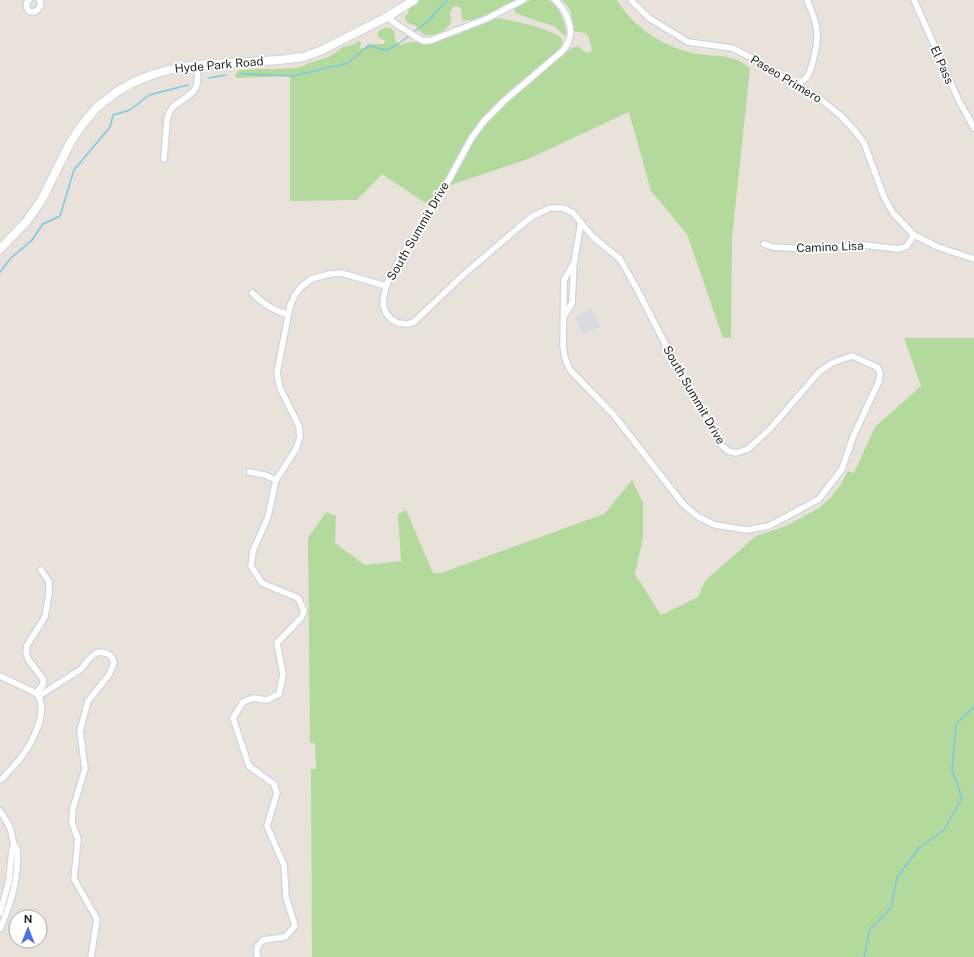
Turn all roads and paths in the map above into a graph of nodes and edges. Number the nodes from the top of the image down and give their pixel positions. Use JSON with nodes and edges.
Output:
{"nodes":[{"id":1,"x":29,"y":0,"type":"edge"},
{"id":2,"x":39,"y":0,"type":"edge"},
{"id":3,"x":414,"y":0,"type":"edge"},
{"id":4,"x":523,"y":0,"type":"edge"},
{"id":5,"x":555,"y":0,"type":"edge"},
{"id":6,"x":631,"y":0,"type":"edge"},
{"id":7,"x":807,"y":0,"type":"edge"},
{"id":8,"x":914,"y":0,"type":"edge"},
{"id":9,"x":387,"y":17,"type":"junction"},
{"id":10,"x":197,"y":65,"type":"junction"},
{"id":11,"x":795,"y":85,"type":"junction"},
{"id":12,"x":974,"y":128,"type":"edge"},
{"id":13,"x":164,"y":159,"type":"dead end"},
{"id":14,"x":581,"y":222,"type":"junction"},
{"id":15,"x":914,"y":236,"type":"junction"},
{"id":16,"x":764,"y":244,"type":"dead end"},
{"id":17,"x":0,"y":249,"type":"edge"},
{"id":18,"x":974,"y":259,"type":"edge"},
{"id":19,"x":574,"y":263,"type":"junction"},
{"id":20,"x":386,"y":286,"type":"junction"},
{"id":21,"x":252,"y":293,"type":"dead end"},
{"id":22,"x":288,"y":314,"type":"junction"},
{"id":23,"x":564,"y":316,"type":"junction"},
{"id":24,"x":249,"y":472,"type":"dead end"},
{"id":25,"x":276,"y":480,"type":"junction"},
{"id":26,"x":41,"y":570,"type":"dead end"},
{"id":27,"x":0,"y":676,"type":"edge"},
{"id":28,"x":38,"y":694,"type":"junction"},
{"id":29,"x":0,"y":780,"type":"edge"},
{"id":30,"x":0,"y":811,"type":"edge"},
{"id":31,"x":14,"y":846,"type":"junction"},
{"id":32,"x":0,"y":913,"type":"edge"},
{"id":33,"x":0,"y":930,"type":"edge"},
{"id":34,"x":91,"y":957,"type":"edge"},
{"id":35,"x":258,"y":957,"type":"edge"}],
"edges":[{"from":1,"to":2,"type":"street"},
{"from":3,"to":9,"type":"main road","name":"Hyde Park Road"},
{"from":4,"to":9,"type":"street"},
{"from":5,"to":20,"type":"street","name":"South Summit Drive"},
{"from":6,"to":11,"type":"street","name":"Paseo Primero"},
{"from":7,"to":11,"type":"street"},
{"from":8,"to":12,"type":"street","name":"El Pass"},
{"from":9,"to":10,"type":"main road","name":"Hyde Park Road"},
{"from":10,"to":13,"type":"street"},
{"from":10,"to":17,"type":"main road","name":"Hyde Park Road"},
{"from":11,"to":15,"type":"street","name":"Paseo Primero"},
{"from":14,"to":19,"type":"street","name":"South Summit Drive"},
{"from":14,"to":20,"type":"street","name":"South Summit Drive"},
{"from":14,"to":23,"type":"street","name":"South Summit Drive"},
{"from":15,"to":16,"type":"street","name":"Camino Lisa"},
{"from":15,"to":18,"type":"street","name":"Paseo Primero"},
{"from":19,"to":23,"type":"street","name":"South Summit Drive"},
{"from":19,"to":23,"type":"street","name":"South Summit Drive"},
{"from":20,"to":22,"type":"street"},
{"from":21,"to":22,"type":"street"},
{"from":22,"to":25,"type":"street"},
{"from":24,"to":25,"type":"street"},
{"from":25,"to":35,"type":"street"},
{"from":26,"to":28,"type":"street"},
{"from":27,"to":28,"type":"street"},
{"from":28,"to":29,"type":"street"},
{"from":28,"to":34,"type":"street"},
{"from":30,"to":31,"type":"street"},
{"from":31,"to":32,"type":"street"},
{"from":31,"to":33,"type":"street"}]}
